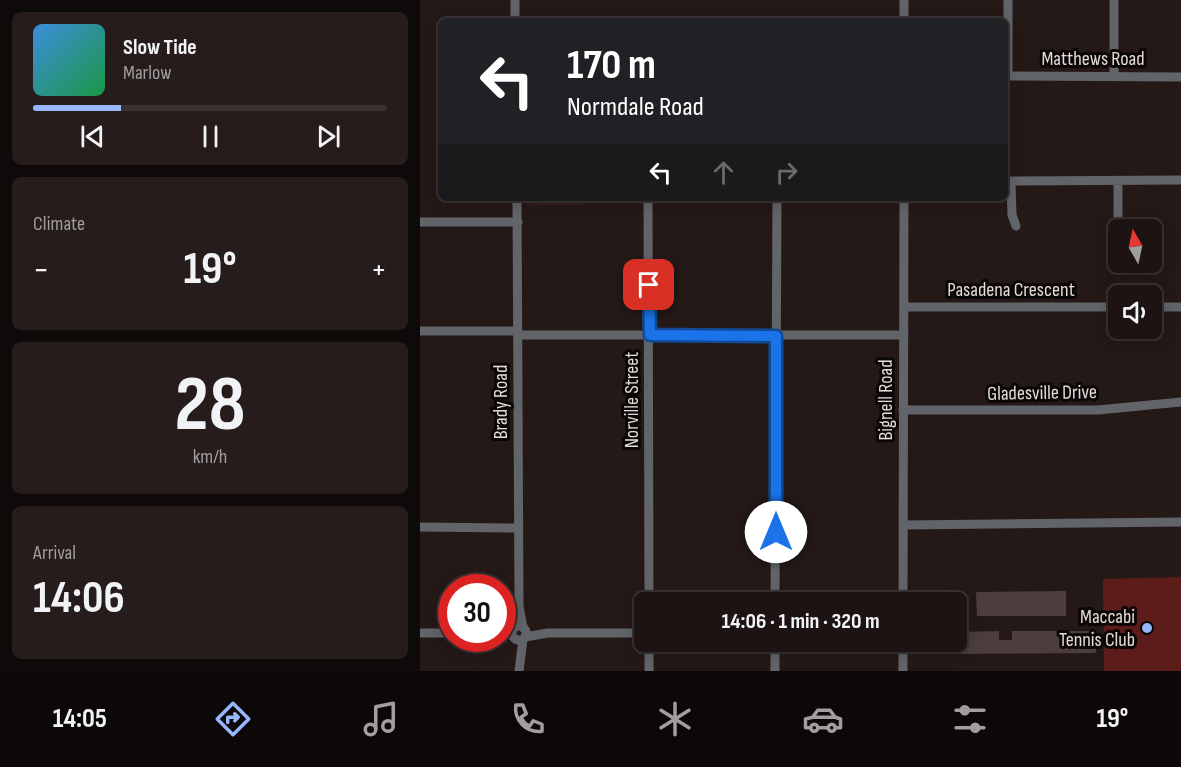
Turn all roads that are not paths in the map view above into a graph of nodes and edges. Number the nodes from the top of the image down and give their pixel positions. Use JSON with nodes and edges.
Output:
{"nodes":[{"id":1,"x":515,"y":0,"type":"edge"},
{"id":2,"x":904,"y":0,"type":"edge"},
{"id":3,"x":1008,"y":0,"type":"edge"},
{"id":4,"x":1114,"y":0,"type":"edge"},
{"id":5,"x":515,"y":18,"type":"edge"},
{"id":6,"x":904,"y":18,"type":"edge"},
{"id":7,"x":1008,"y":18,"type":"edge"},
{"id":8,"x":1008,"y":76,"type":"edge"},
{"id":9,"x":1114,"y":76,"type":"junction"},
{"id":10,"x":1181,"y":77,"type":"edge"},
{"id":11,"x":1181,"y":180,"type":"edge"},
{"id":12,"x":1008,"y":181,"type":"edge"},
{"id":13,"x":1118,"y":181,"type":"junction"},
{"id":14,"x":517,"y":201,"type":"edge"},
{"id":15,"x":648,"y":201,"type":"edge"},
{"id":16,"x":777,"y":201,"type":"edge"},
{"id":17,"x":904,"y":201,"type":"edge"},
{"id":18,"x":1118,"y":219,"type":"edge"},
{"id":19,"x":420,"y":222,"type":"edge"},
{"id":20,"x":518,"y":222,"type":"junction"},
{"id":21,"x":1016,"y":226,"type":"dead end"},
{"id":22,"x":904,"y":307,"type":"junction"},
{"id":23,"x":1108,"y":307,"type":"edge"},
{"id":24,"x":1162,"y":307,"type":"edge"},
{"id":25,"x":1181,"y":307,"type":"edge"},
{"id":26,"x":420,"y":331,"type":"edge"},
{"id":27,"x":518,"y":333,"type":"junction"},
{"id":28,"x":650,"y":335,"type":"junction"},
{"id":29,"x":903,"y":335,"type":"junction"},
{"id":30,"x":776,"y":336,"type":"junction"},
{"id":31,"x":1181,"y":402,"type":"edge"},
{"id":32,"x":903,"y":411,"type":"junction"},
{"id":33,"x":1181,"y":522,"type":"edge"},
{"id":34,"x":903,"y":525,"type":"junction"},
{"id":35,"x":420,"y":527,"type":"edge"},
{"id":36,"x":519,"y":528,"type":"junction"},
{"id":37,"x":649,"y":592,"type":"edge"},
{"id":38,"x":775,"y":592,"type":"edge"},
{"id":39,"x":903,"y":592,"type":"edge"},
{"id":40,"x":420,"y":633,"type":"edge"},
{"id":41,"x":438,"y":633,"type":"edge"},
{"id":42,"x":516,"y":633,"type":"edge"},
{"id":43,"x":519,"y":633,"type":"junction"},
{"id":44,"x":634,"y":633,"type":"edge"},
{"id":45,"x":516,"y":634,"type":"edge"},
{"id":46,"x":649,"y":652,"type":"edge"},
{"id":47,"x":775,"y":652,"type":"edge"},
{"id":48,"x":903,"y":652,"type":"edge"},
{"id":49,"x":519,"y":667,"type":"edge"},
{"id":50,"x":649,"y":671,"type":"edge"},
{"id":51,"x":776,"y":671,"type":"edge"},
{"id":52,"x":903,"y":671,"type":"edge"}],
"edges":[{"from":1,"to":5,"type":"street"},
{"from":2,"to":6,"type":"street"},
{"from":3,"to":7,"type":"street"},
{"from":4,"to":9,"type":"street"},
{"from":8,"to":9,"type":"street","name":"Matthews Road"},
{"from":9,"to":10,"type":"street","name":"Matthews Road"},
{"from":11,"to":13,"type":"street"},
{"from":12,"to":13,"type":"street"},
{"from":12,"to":21,"type":"street"},
{"from":13,"to":18,"type":"street"},
{"from":14,"to":20,"type":"street","name":"Brady Road"},
{"from":15,"to":28,"type":"street","name":"Norville Street"},
{"from":16,"to":30,"type":"street"},
{"from":17,"to":22,"type":"street","name":"Bignell Road"},
{"from":19,"to":20,"type":"street"},
{"from":20,"to":27,"type":"street","name":"Brady Road"},
{"from":22,"to":23,"type":"street","name":"Pasadena Crescent"},
{"from":22,"to":29,"type":"street","name":"Bignell Road"},
{"from":24,"to":25,"type":"street"},
{"from":26,"to":27,"type":"street"},
{"from":27,"to":28,"type":"street"},
{"from":27,"to":36,"type":"street","name":"Brady Road"},
{"from":28,"to":30,"type":"street"},
{"from":28,"to":37,"type":"street","name":"Norville Street"},
{"from":29,"to":30,"type":"street"},
{"from":29,"to":32,"type":"street","name":"Bignell Road"},
{"from":30,"to":38,"type":"street"},
{"from":31,"to":32,"type":"street","name":"Gladesville Drive"},
{"from":32,"to":34,"type":"street","name":"Bignell Road"},
{"from":33,"to":34,"type":"street"},
{"from":34,"to":39,"type":"street","name":"Bignell Road"},
{"from":35,"to":36,"type":"street"},
{"from":36,"to":43,"type":"street","name":"Brady Road"},
{"from":40,"to":41,"type":"street"},
{"from":42,"to":43,"type":"street"},
{"from":43,"to":44,"type":"street"},
{"from":43,"to":45,"type":"street"},
{"from":43,"to":49,"type":"street","name":"Brady Road"},
{"from":46,"to":50,"type":"street"},
{"from":47,"to":51,"type":"street"},
{"from":48,"to":52,"type":"street"}]}
